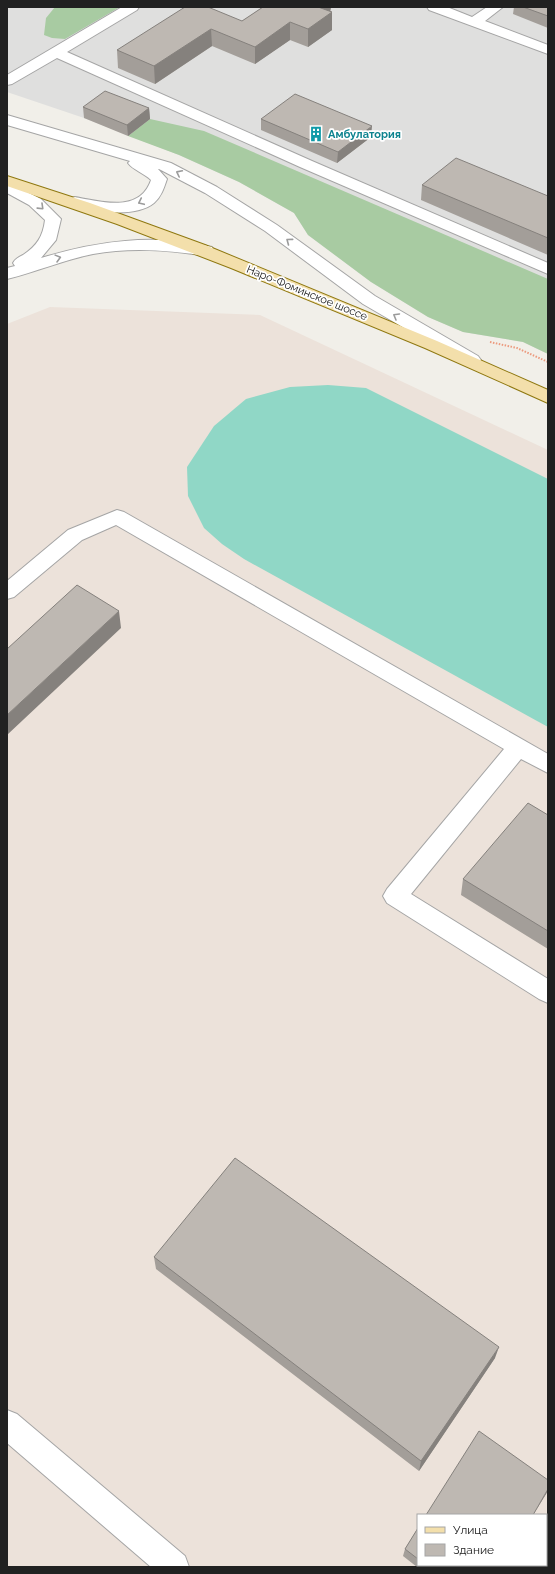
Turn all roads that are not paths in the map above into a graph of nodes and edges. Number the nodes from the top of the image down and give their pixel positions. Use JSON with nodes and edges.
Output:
{"nodes":[{"id":1,"x":132,"y":7,"type":"edge"},
{"id":2,"x":434,"y":7,"type":"edge"},
{"id":3,"x":496,"y":7,"type":"edge"},
{"id":4,"x":474,"y":22,"type":"junction"},
{"id":5,"x":548,"y":50,"type":"edge"},
{"id":6,"x":56,"y":52,"type":"junction"},
{"id":7,"x":7,"y":81,"type":"edge"},
{"id":8,"x":7,"y":120,"type":"edge"},
{"id":9,"x":118,"y":153,"type":"junction"},
{"id":10,"x":7,"y":171,"type":"edge"},
{"id":11,"x":7,"y":181,"type":"edge"},
{"id":12,"x":7,"y":187,"type":"edge"},
{"id":13,"x":69,"y":200,"type":"junction"},
{"id":14,"x":206,"y":251,"type":"junction"},
{"id":15,"x":548,"y":269,"type":"edge"},
{"id":16,"x":7,"y":272,"type":"edge"},
{"id":17,"x":478,"y":364,"type":"junction"},
{"id":18,"x":548,"y":397,"type":"edge"},
{"id":19,"x":7,"y":592,"type":"edge"},
{"id":20,"x":518,"y":747,"type":"junction"},
{"id":21,"x":548,"y":764,"type":"edge"},
{"id":22,"x":548,"y":992,"type":"edge"},
{"id":23,"x":7,"y":1424,"type":"edge"},
{"id":24,"x":174,"y":1567,"type":"edge"}],
"edges":[{"from":1,"to":6,"type":"street"},
{"from":2,"to":4,"type":"street"},
{"from":3,"to":4,"type":"street"},
{"from":4,"to":5,"type":"street"},
{"from":6,"to":7,"type":"street"},
{"from":6,"to":15,"type":"street"},
{"from":8,"to":9,"type":"street"},
{"from":9,"to":13,"type":"street","one_way":true},
{"from":17,"to":9,"type":"street","one_way":true},
{"from":10,"to":13,"type":"main road","name":"Наро-Фоминское шоссе"},
{"from":11,"to":13,"type":"main road","name":"Наро-Фоминское шоссе"},
{"from":12,"to":16,"type":"street","one_way":true},
{"from":13,"to":14,"type":"main road","name":"Наро-Фоминское шоссе"},
{"from":16,"to":14,"type":"street","one_way":true},
{"from":14,"to":17,"type":"main road","name":"Наро-Фоминское шоссе"},
{"from":17,"to":18,"type":"main road","name":"Наро-Фоминское шоссе"},
{"from":19,"to":20,"type":"street"},
{"from":20,"to":21,"type":"street"},
{"from":20,"to":22,"type":"street"},
{"from":23,"to":24,"type":"street"}]}
